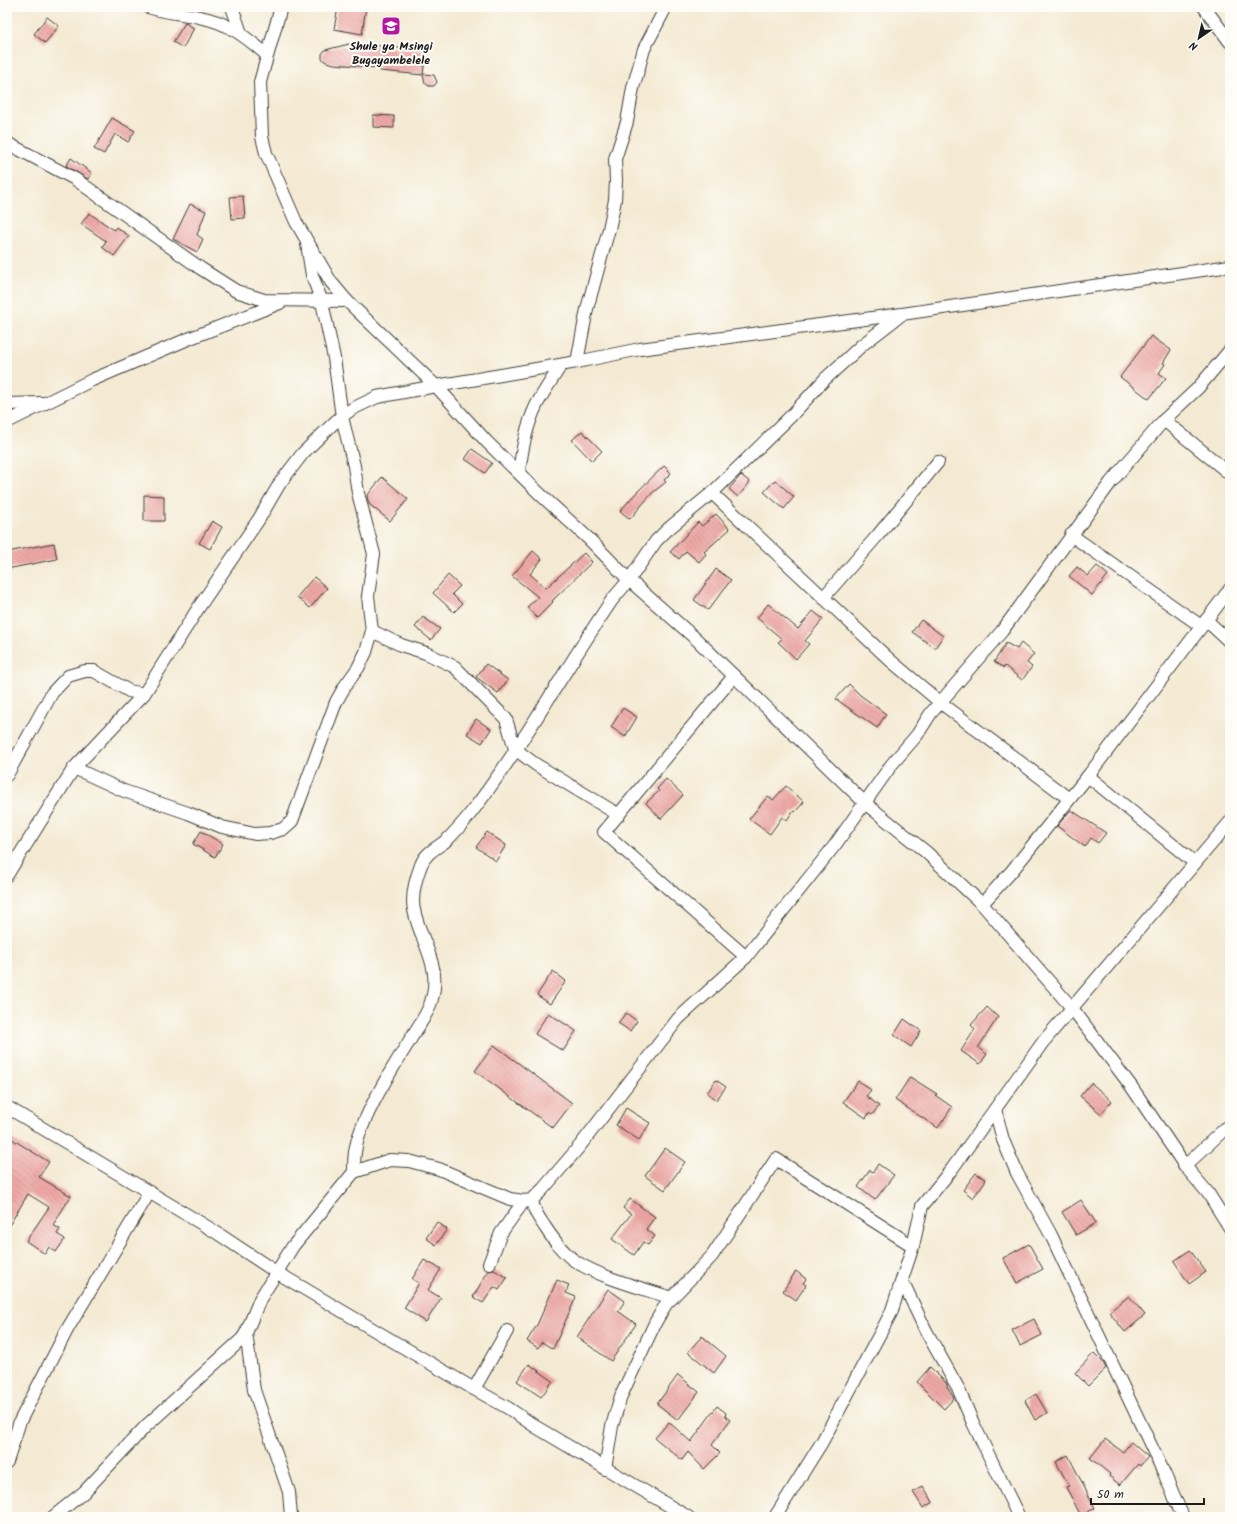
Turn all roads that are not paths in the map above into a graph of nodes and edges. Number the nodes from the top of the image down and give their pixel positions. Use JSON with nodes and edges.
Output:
{"nodes":[{"id":1,"x":148,"y":7,"type":"edge"},
{"id":2,"x":232,"y":7,"type":"edge"},
{"id":3,"x":281,"y":7,"type":"edge"},
{"id":4,"x":666,"y":7,"type":"edge"},
{"id":5,"x":1204,"y":7,"type":"edge"},
{"id":6,"x":241,"y":33,"type":"junction"},
{"id":7,"x":1230,"y":42,"type":"edge"},
{"id":8,"x":267,"y":55,"type":"junction"},
{"id":9,"x":7,"y":143,"type":"edge"},
{"id":10,"x":307,"y":242,"type":"junction"},
{"id":11,"x":1230,"y":266,"type":"edge"},
{"id":12,"x":347,"y":301,"type":"junction"},
{"id":13,"x":283,"y":302,"type":"junction"},
{"id":14,"x":322,"y":302,"type":"junction"},
{"id":15,"x":902,"y":314,"type":"junction"},
{"id":16,"x":1230,"y":350,"type":"edge"},
{"id":17,"x":576,"y":362,"type":"junction"},
{"id":18,"x":561,"y":365,"type":"junction"},
{"id":19,"x":436,"y":386,"type":"junction"},
{"id":20,"x":46,"y":403,"type":"junction"},
{"id":21,"x":7,"y":404,"type":"edge"},
{"id":22,"x":342,"y":418,"type":"junction"},
{"id":23,"x":1164,"y":420,"type":"junction"},
{"id":24,"x":7,"y":422,"type":"edge"},
{"id":25,"x":938,"y":462,"type":"dead end"},
{"id":26,"x":519,"y":473,"type":"junction"},
{"id":27,"x":1230,"y":474,"type":"edge"},
{"id":28,"x":712,"y":493,"type":"junction"},
{"id":29,"x":1071,"y":535,"type":"junction"},
{"id":30,"x":629,"y":580,"type":"junction"},
{"id":31,"x":1230,"y":590,"type":"edge"},
{"id":32,"x":823,"y":598,"type":"junction"},
{"id":33,"x":1204,"y":623,"type":"junction"},
{"id":34,"x":372,"y":631,"type":"junction"},
{"id":35,"x":1230,"y":642,"type":"edge"},
{"id":36,"x":734,"y":676,"type":"junction"},
{"id":37,"x":144,"y":694,"type":"junction"},
{"id":38,"x":941,"y":703,"type":"junction"},
{"id":39,"x":515,"y":749,"type":"junction"},
{"id":40,"x":74,"y":768,"type":"junction"},
{"id":41,"x":7,"y":775,"type":"edge"},
{"id":42,"x":1088,"y":776,"type":"junction"},
{"id":43,"x":1068,"y":798,"type":"junction"},
{"id":44,"x":865,"y":803,"type":"junction"},
{"id":45,"x":619,"y":815,"type":"junction"},
{"id":46,"x":1230,"y":822,"type":"edge"},
{"id":47,"x":1195,"y":863,"type":"junction"},
{"id":48,"x":7,"y":875,"type":"edge"},
{"id":49,"x":982,"y":904,"type":"junction"},
{"id":50,"x":746,"y":957,"type":"junction"},
{"id":51,"x":1072,"y":1008,"type":"junction"},
{"id":52,"x":7,"y":1107,"type":"edge"},
{"id":53,"x":995,"y":1109,"type":"junction"},
{"id":54,"x":1230,"y":1124,"type":"edge"},
{"id":55,"x":1184,"y":1166,"type":"junction"},
{"id":56,"x":354,"y":1172,"type":"junction"},
{"id":57,"x":149,"y":1193,"type":"junction"},
{"id":58,"x":528,"y":1200,"type":"junction"},
{"id":59,"x":1230,"y":1228,"type":"edge"},
{"id":60,"x":913,"y":1246,"type":"junction"},
{"id":61,"x":489,"y":1264,"type":"dead end"},
{"id":62,"x":276,"y":1272,"type":"junction"},
{"id":63,"x":902,"y":1280,"type":"junction"},
{"id":64,"x":672,"y":1298,"type":"junction"},
{"id":65,"x":507,"y":1331,"type":"dead end"},
{"id":66,"x":246,"y":1333,"type":"junction"},
{"id":67,"x":474,"y":1389,"type":"junction"},
{"id":68,"x":7,"y":1462,"type":"edge"},
{"id":69,"x":605,"y":1468,"type":"junction"},
{"id":70,"x":53,"y":1517,"type":"edge"},
{"id":71,"x":291,"y":1517,"type":"edge"},
{"id":72,"x":688,"y":1517,"type":"edge"},
{"id":73,"x":775,"y":1517,"type":"edge"},
{"id":74,"x":1019,"y":1517,"type":"edge"},
{"id":75,"x":1183,"y":1517,"type":"edge"}],
"edges":[{"from":1,"to":6,"type":"street"},
{"from":2,"to":6,"type":"street"},
{"from":3,"to":8,"type":"street"},
{"from":4,"to":17,"type":"street"},
{"from":5,"to":7,"type":"street"},
{"from":6,"to":8,"type":"street"},
{"from":8,"to":10,"type":"street"},
{"from":9,"to":13,"type":"street"},
{"from":10,"to":12,"type":"street"},
{"from":10,"to":14,"type":"street"},
{"from":11,"to":15,"type":"street"},
{"from":12,"to":14,"type":"street"},
{"from":12,"to":19,"type":"street"},
{"from":13,"to":14,"type":"street"},
{"from":13,"to":20,"type":"street"},
{"from":14,"to":22,"type":"street"},
{"from":15,"to":17,"type":"street"},
{"from":15,"to":28,"type":"street"},
{"from":16,"to":23,"type":"street"},
{"from":17,"to":18,"type":"street"},
{"from":18,"to":19,"type":"street"},
{"from":18,"to":26,"type":"street"},
{"from":19,"to":22,"type":"street"},
{"from":19,"to":26,"type":"street"},
{"from":20,"to":21,"type":"street"},
{"from":20,"to":24,"type":"street"},
{"from":22,"to":34,"type":"street"},
{"from":22,"to":37,"type":"street"},
{"from":23,"to":27,"type":"street"},
{"from":23,"to":29,"type":"street"},
{"from":25,"to":32,"type":"street"},
{"from":26,"to":30,"type":"street"},
{"from":28,"to":30,"type":"street"},
{"from":28,"to":32,"type":"street"},
{"from":29,"to":33,"type":"street"},
{"from":29,"to":38,"type":"street"},
{"from":30,"to":36,"type":"street"},
{"from":30,"to":39,"type":"street"},
{"from":31,"to":33,"type":"street"},
{"from":32,"to":38,"type":"street"},
{"from":33,"to":35,"type":"street"},
{"from":33,"to":42,"type":"street"},
{"from":34,"to":39,"type":"street"},
{"from":34,"to":40,"type":"street"},
{"from":36,"to":44,"type":"street"},
{"from":36,"to":45,"type":"street"},
{"from":37,"to":40,"type":"street"},
{"from":37,"to":41,"type":"street"},
{"from":38,"to":43,"type":"street"},
{"from":38,"to":44,"type":"street"},
{"from":39,"to":45,"type":"street"},
{"from":39,"to":56,"type":"street"},
{"from":40,"to":48,"type":"street"},
{"from":42,"to":43,"type":"street"},
{"from":42,"to":47,"type":"street"},
{"from":43,"to":49,"type":"street"},
{"from":44,"to":49,"type":"street"},
{"from":44,"to":50,"type":"street"},
{"from":45,"to":50,"type":"street"},
{"from":46,"to":47,"type":"street"},
{"from":47,"to":51,"type":"street"},
{"from":49,"to":51,"type":"street"},
{"from":50,"to":58,"type":"street"},
{"from":51,"to":53,"type":"street"},
{"from":51,"to":55,"type":"street"},
{"from":52,"to":57,"type":"street"},
{"from":53,"to":60,"type":"street"},
{"from":53,"to":75,"type":"street"},
{"from":54,"to":55,"type":"street"},
{"from":55,"to":59,"type":"street"},
{"from":56,"to":58,"type":"street"},
{"from":56,"to":62,"type":"street"},
{"from":57,"to":62,"type":"street"},
{"from":57,"to":68,"type":"street"},
{"from":58,"to":61,"type":"street"},
{"from":58,"to":64,"type":"street"},
{"from":60,"to":63,"type":"street"},
{"from":60,"to":64,"type":"street"},
{"from":62,"to":66,"type":"street"},
{"from":62,"to":67,"type":"street"},
{"from":63,"to":73,"type":"street"},
{"from":63,"to":74,"type":"street"},
{"from":64,"to":69,"type":"street"},
{"from":65,"to":67,"type":"street"},
{"from":66,"to":70,"type":"street"},
{"from":66,"to":71,"type":"street"},
{"from":67,"to":69,"type":"street"},
{"from":69,"to":72,"type":"street"}]}
